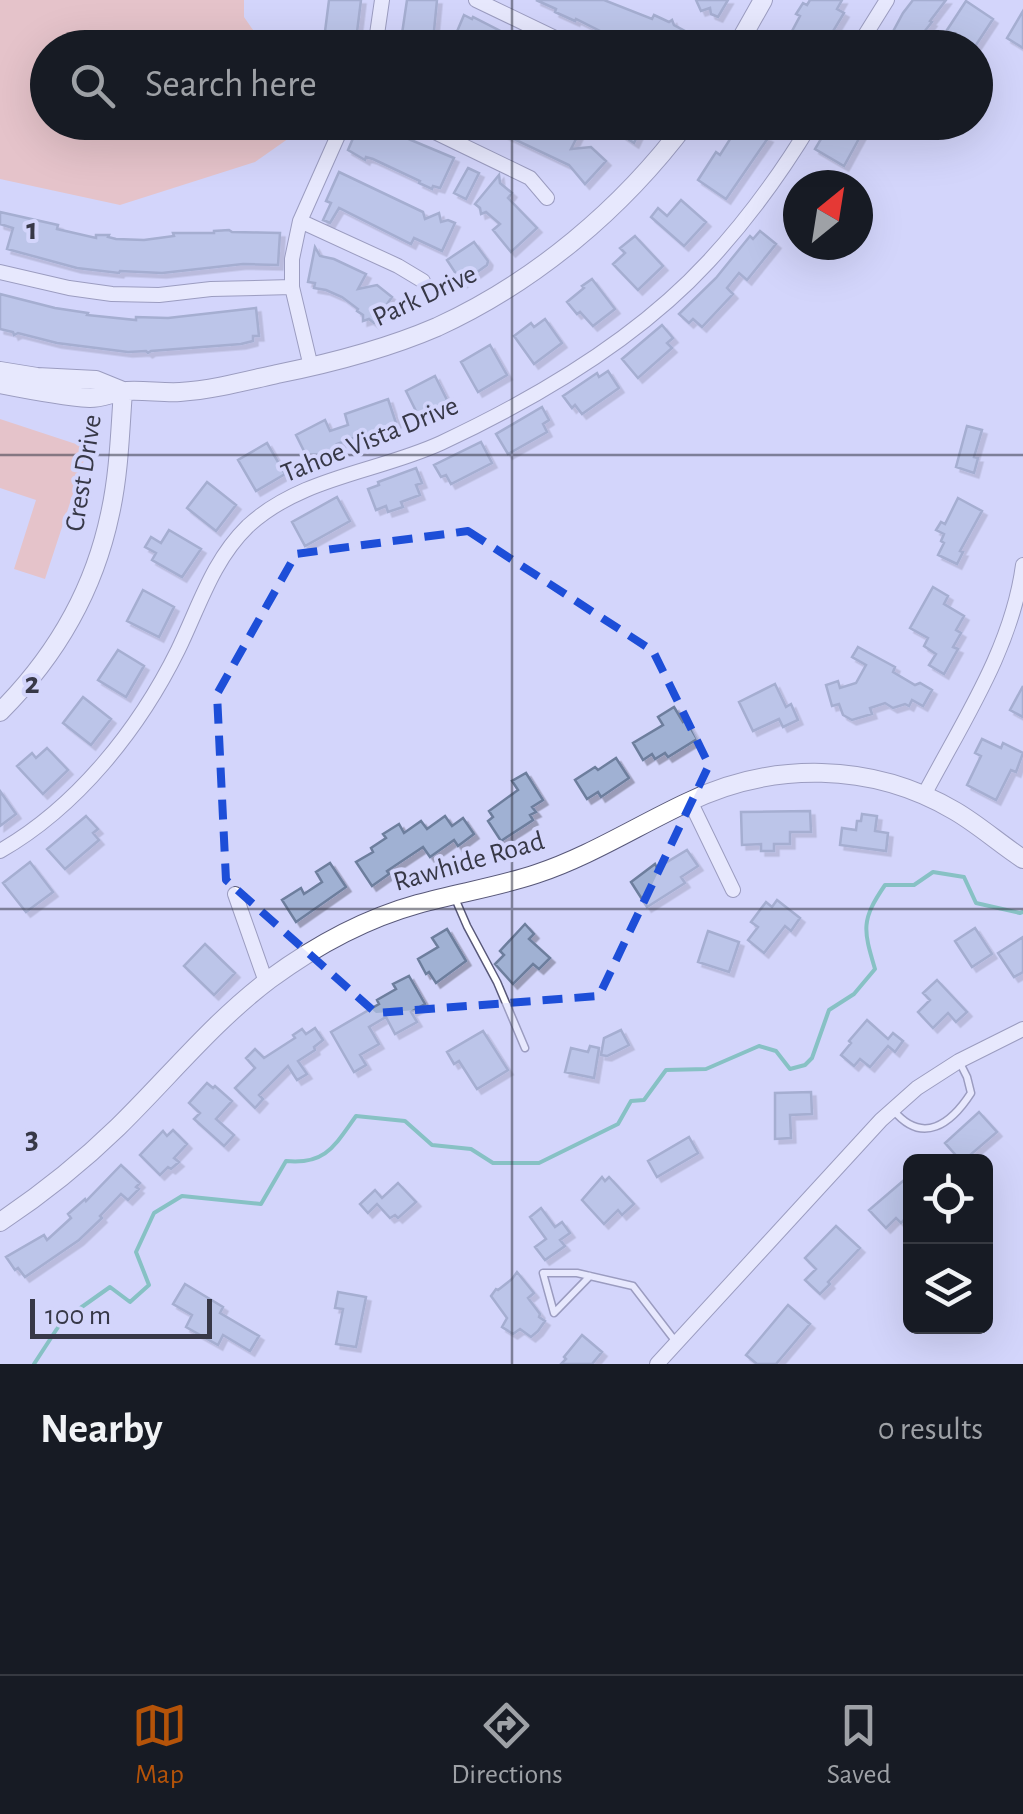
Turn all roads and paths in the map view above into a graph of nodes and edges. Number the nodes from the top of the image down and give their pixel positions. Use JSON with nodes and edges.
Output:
{"nodes":[{"id":1,"x":382,"y":0,"type":"edge"},
{"id":2,"x":476,"y":0,"type":"edge"},
{"id":3,"x":763,"y":0,"type":"edge"},
{"id":4,"x":887,"y":0,"type":"edge"},
{"id":5,"x":378,"y":30,"type":"edge"},
{"id":6,"x":538,"y":30,"type":"edge"},
{"id":7,"x":746,"y":30,"type":"edge"},
{"id":8,"x":868,"y":30,"type":"edge"},
{"id":9,"x":336,"y":140,"type":"edge"},
{"id":10,"x":451,"y":140,"type":"edge"},
{"id":11,"x":674,"y":140,"type":"edge"},
{"id":12,"x":801,"y":140,"type":"edge"},
{"id":13,"x":547,"y":198,"type":"dead end"},
{"id":14,"x":300,"y":220,"type":"junction"},
{"id":15,"x":0,"y":272,"type":"edge"},
{"id":16,"x":423,"y":281,"type":"dead end"},
{"id":17,"x":292,"y":287,"type":"junction"},
{"id":18,"x":312,"y":367,"type":"junction"},
{"id":19,"x":0,"y":372,"type":"edge"},
{"id":20,"x":0,"y":384,"type":"edge"},
{"id":21,"x":123,"y":391,"type":"junction"},
{"id":22,"x":1023,"y":565,"type":"edge"},
{"id":23,"x":0,"y":712,"type":"edge"},
{"id":24,"x":924,"y":795,"type":"junction"},
{"id":25,"x":690,"y":801,"type":"junction"},
{"id":26,"x":0,"y":851,"type":"edge"},
{"id":27,"x":1019,"y":856,"type":"edge"},
{"id":28,"x":733,"y":890,"type":"dead end"},
{"id":29,"x":234,"y":894,"type":"dead end"},
{"id":30,"x":453,"y":895,"type":"junction"},
{"id":31,"x":266,"y":982,"type":"junction"},
{"id":32,"x":1023,"y":1029,"type":"edge"},
{"id":33,"x":525,"y":1048,"type":"dead end"},
{"id":34,"x":959,"y":1061,"type":"junction"},
{"id":35,"x":893,"y":1110,"type":"junction"},
{"id":36,"x":0,"y":1222,"type":"edge"},
{"id":37,"x":590,"y":1276,"type":"junction"},
{"id":38,"x":677,"y":1343,"type":"junction"},
{"id":39,"x":657,"y":1364,"type":"edge"}],
"edges":[{"from":1,"to":5,"type":"street"},
{"from":2,"to":6,"type":"street"},
{"from":3,"to":7,"type":"street"},
{"from":4,"to":8,"type":"street"},
{"from":9,"to":14,"type":"street"},
{"from":10,"to":13,"type":"street"},
{"from":11,"to":18,"type":"street","name":"Park Drive"},
{"from":12,"to":26,"type":"street","name":"Tahoe Vista Drive"},
{"from":14,"to":16,"type":"street"},
{"from":14,"to":17,"type":"street"},
{"from":15,"to":17,"type":"street"},
{"from":17,"to":18,"type":"street"},
{"from":18,"to":21,"type":"street","name":"Park Drive"},
{"from":19,"to":21,"type":"street","name":"Park Drive"},
{"from":20,"to":21,"type":"street","name":"Park Drive"},
{"from":21,"to":23,"type":"street","name":"Crest Drive"},
{"from":22,"to":24,"type":"street"},
{"from":24,"to":25,"type":"street","name":"Rawhide Road"},
{"from":24,"to":27,"type":"street","name":"Rawhide Road"},
{"from":25,"to":28,"type":"street"},
{"from":25,"to":30,"type":"street","name":"Rawhide Road"},
{"from":29,"to":31,"type":"street"},
{"from":30,"to":31,"type":"street","name":"Rawhide Road"},
{"from":30,"to":33,"type":"lane"},
{"from":31,"to":36,"type":"street","name":"Rawhide Road"},
{"from":32,"to":34,"type":"street"},
{"from":34,"to":35,"type":"street"},
{"from":34,"to":35,"type":"lane"},
{"from":35,"to":38,"type":"street"},
{"from":37,"to":37,"type":"lane"},
{"from":37,"to":38,"type":"lane"},
{"from":38,"to":39,"type":"street"}]}
